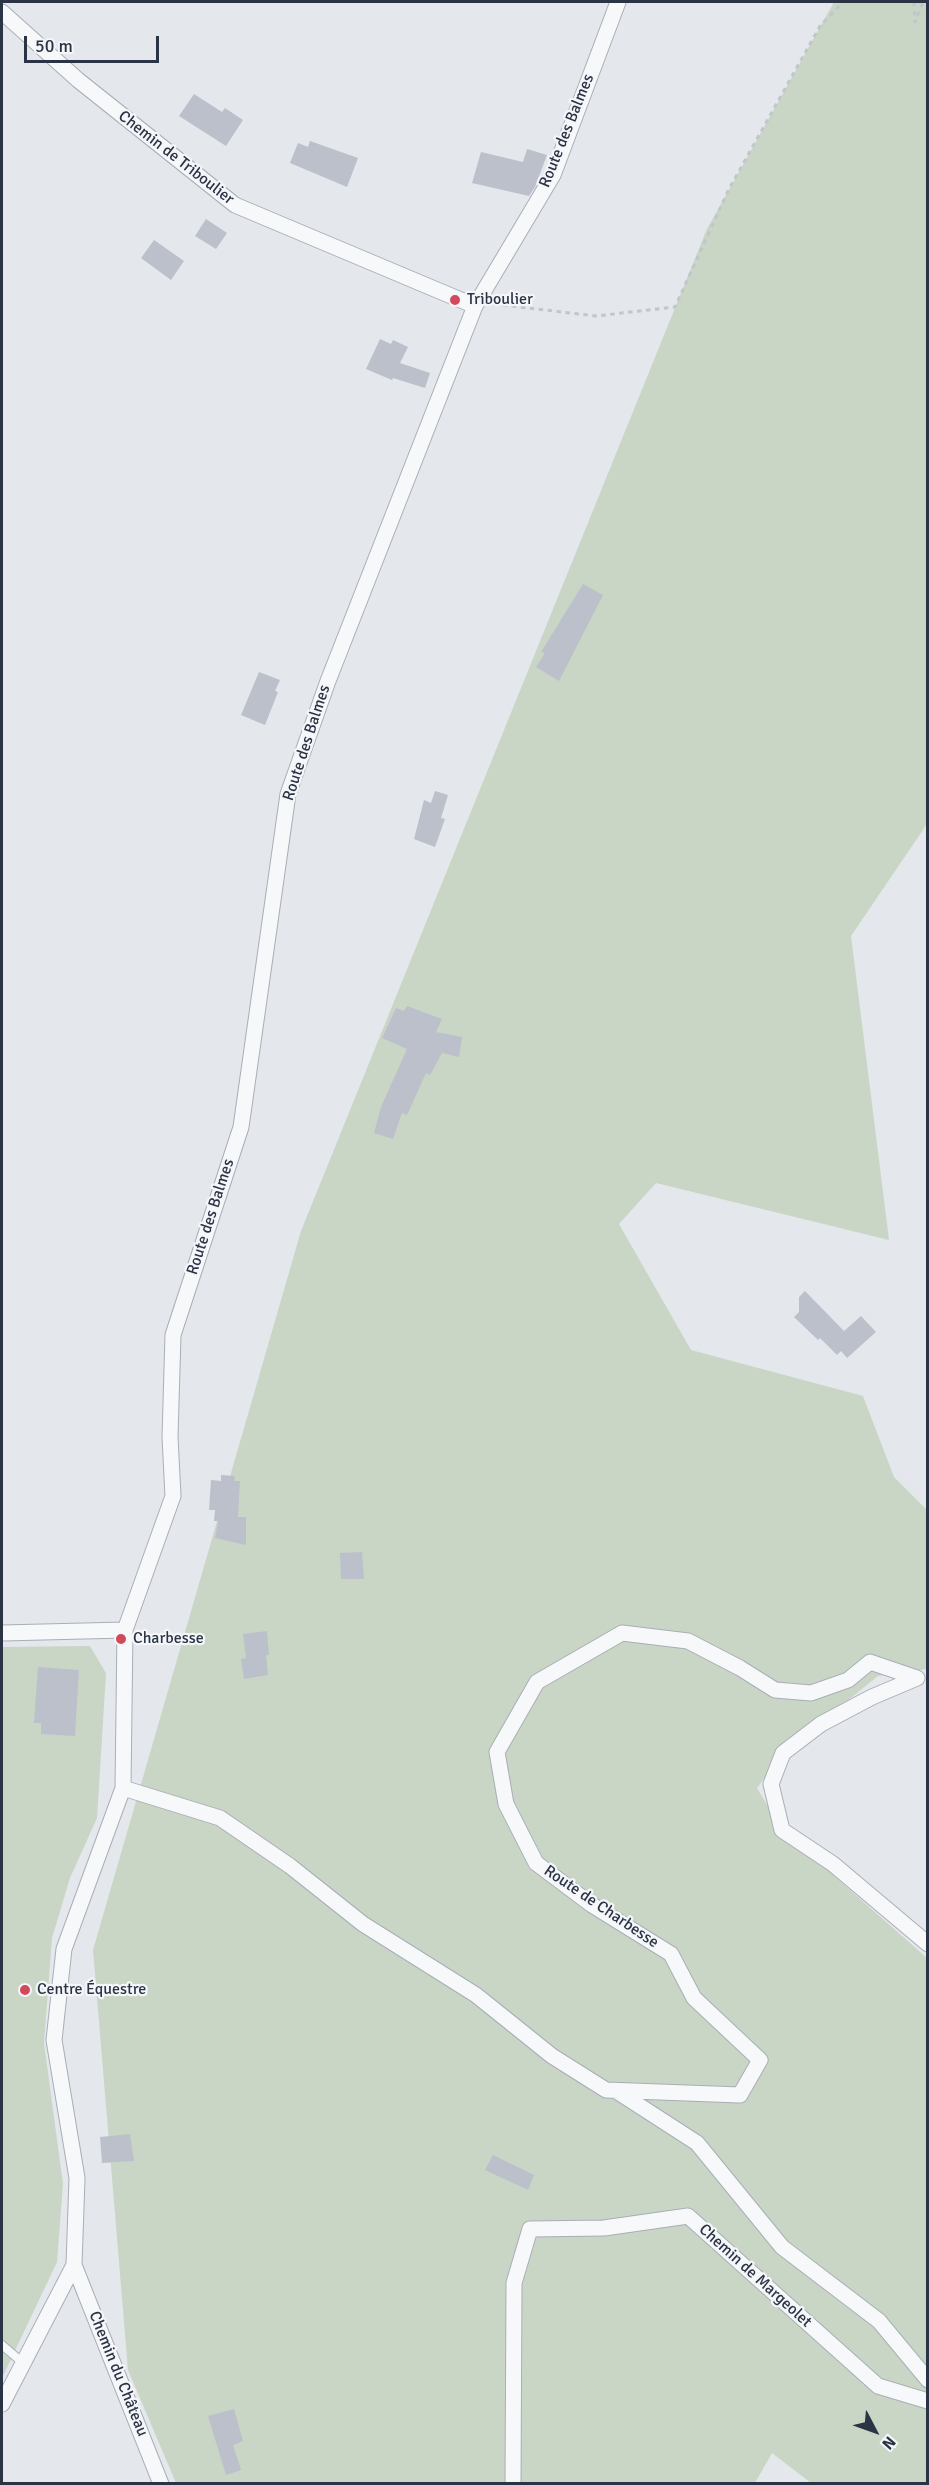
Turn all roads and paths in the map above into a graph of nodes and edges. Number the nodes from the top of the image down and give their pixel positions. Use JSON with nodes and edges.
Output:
{"nodes":[{"id":1,"x":618,"y":2,"type":"edge"},
{"id":2,"x":843,"y":2,"type":"edge"},
{"id":3,"x":914,"y":2,"type":"edge"},
{"id":4,"x":923,"y":2,"type":"edge"},
{"id":5,"x":2,"y":12,"type":"edge"},
{"id":6,"x":483,"y":305,"type":"junction"},
{"id":7,"x":125,"y":1630,"type":"junction"},
{"id":8,"x":2,"y":1633,"type":"edge"},
{"id":9,"x":922,"y":1677,"type":"edge"},
{"id":10,"x":123,"y":1788,"type":"junction"},
{"id":11,"x":927,"y":1944,"type":"edge"},
{"id":12,"x":617,"y":2092,"type":"junction"},
{"id":13,"x":74,"y":2265,"type":"junction"},
{"id":14,"x":2,"y":2345,"type":"edge"},
{"id":15,"x":24,"y":2363,"type":"junction"},
{"id":16,"x":927,"y":2380,"type":"edge"},
{"id":17,"x":927,"y":2401,"type":"edge"},
{"id":18,"x":2,"y":2404,"type":"edge"},
{"id":19,"x":161,"y":2484,"type":"edge"},
{"id":20,"x":513,"y":2484,"type":"edge"}],
"edges":[{"from":1,"to":6,"type":"street","name":"Route des Balmes"},
{"from":2,"to":6,"type":"path"},
{"from":3,"to":4,"type":"path"},
{"from":5,"to":6,"type":"street","name":"Chemin de Triboulier"},
{"from":6,"to":7,"type":"street","name":"Route des Balmes"},
{"from":7,"to":8,"type":"street"},
{"from":7,"to":10,"type":"street","name":"Route des Balmes"},
{"from":9,"to":11,"type":"street","name":"Route de Charbesse"},
{"from":9,"to":12,"type":"street","name":"Route de Charbesse"},
{"from":10,"to":12,"type":"street","name":"Route de Charbesse"},
{"from":10,"to":13,"type":"street","name":"Route des Balmes"},
{"from":12,"to":16,"type":"street"},
{"from":13,"to":15,"type":"street"},
{"from":13,"to":19,"type":"street","name":"Chemin du Château"},
{"from":14,"to":15,"type":"lane"},
{"from":15,"to":18,"type":"street"},
{"from":17,"to":20,"type":"street","name":"Chemin de Margeolet"}]}
